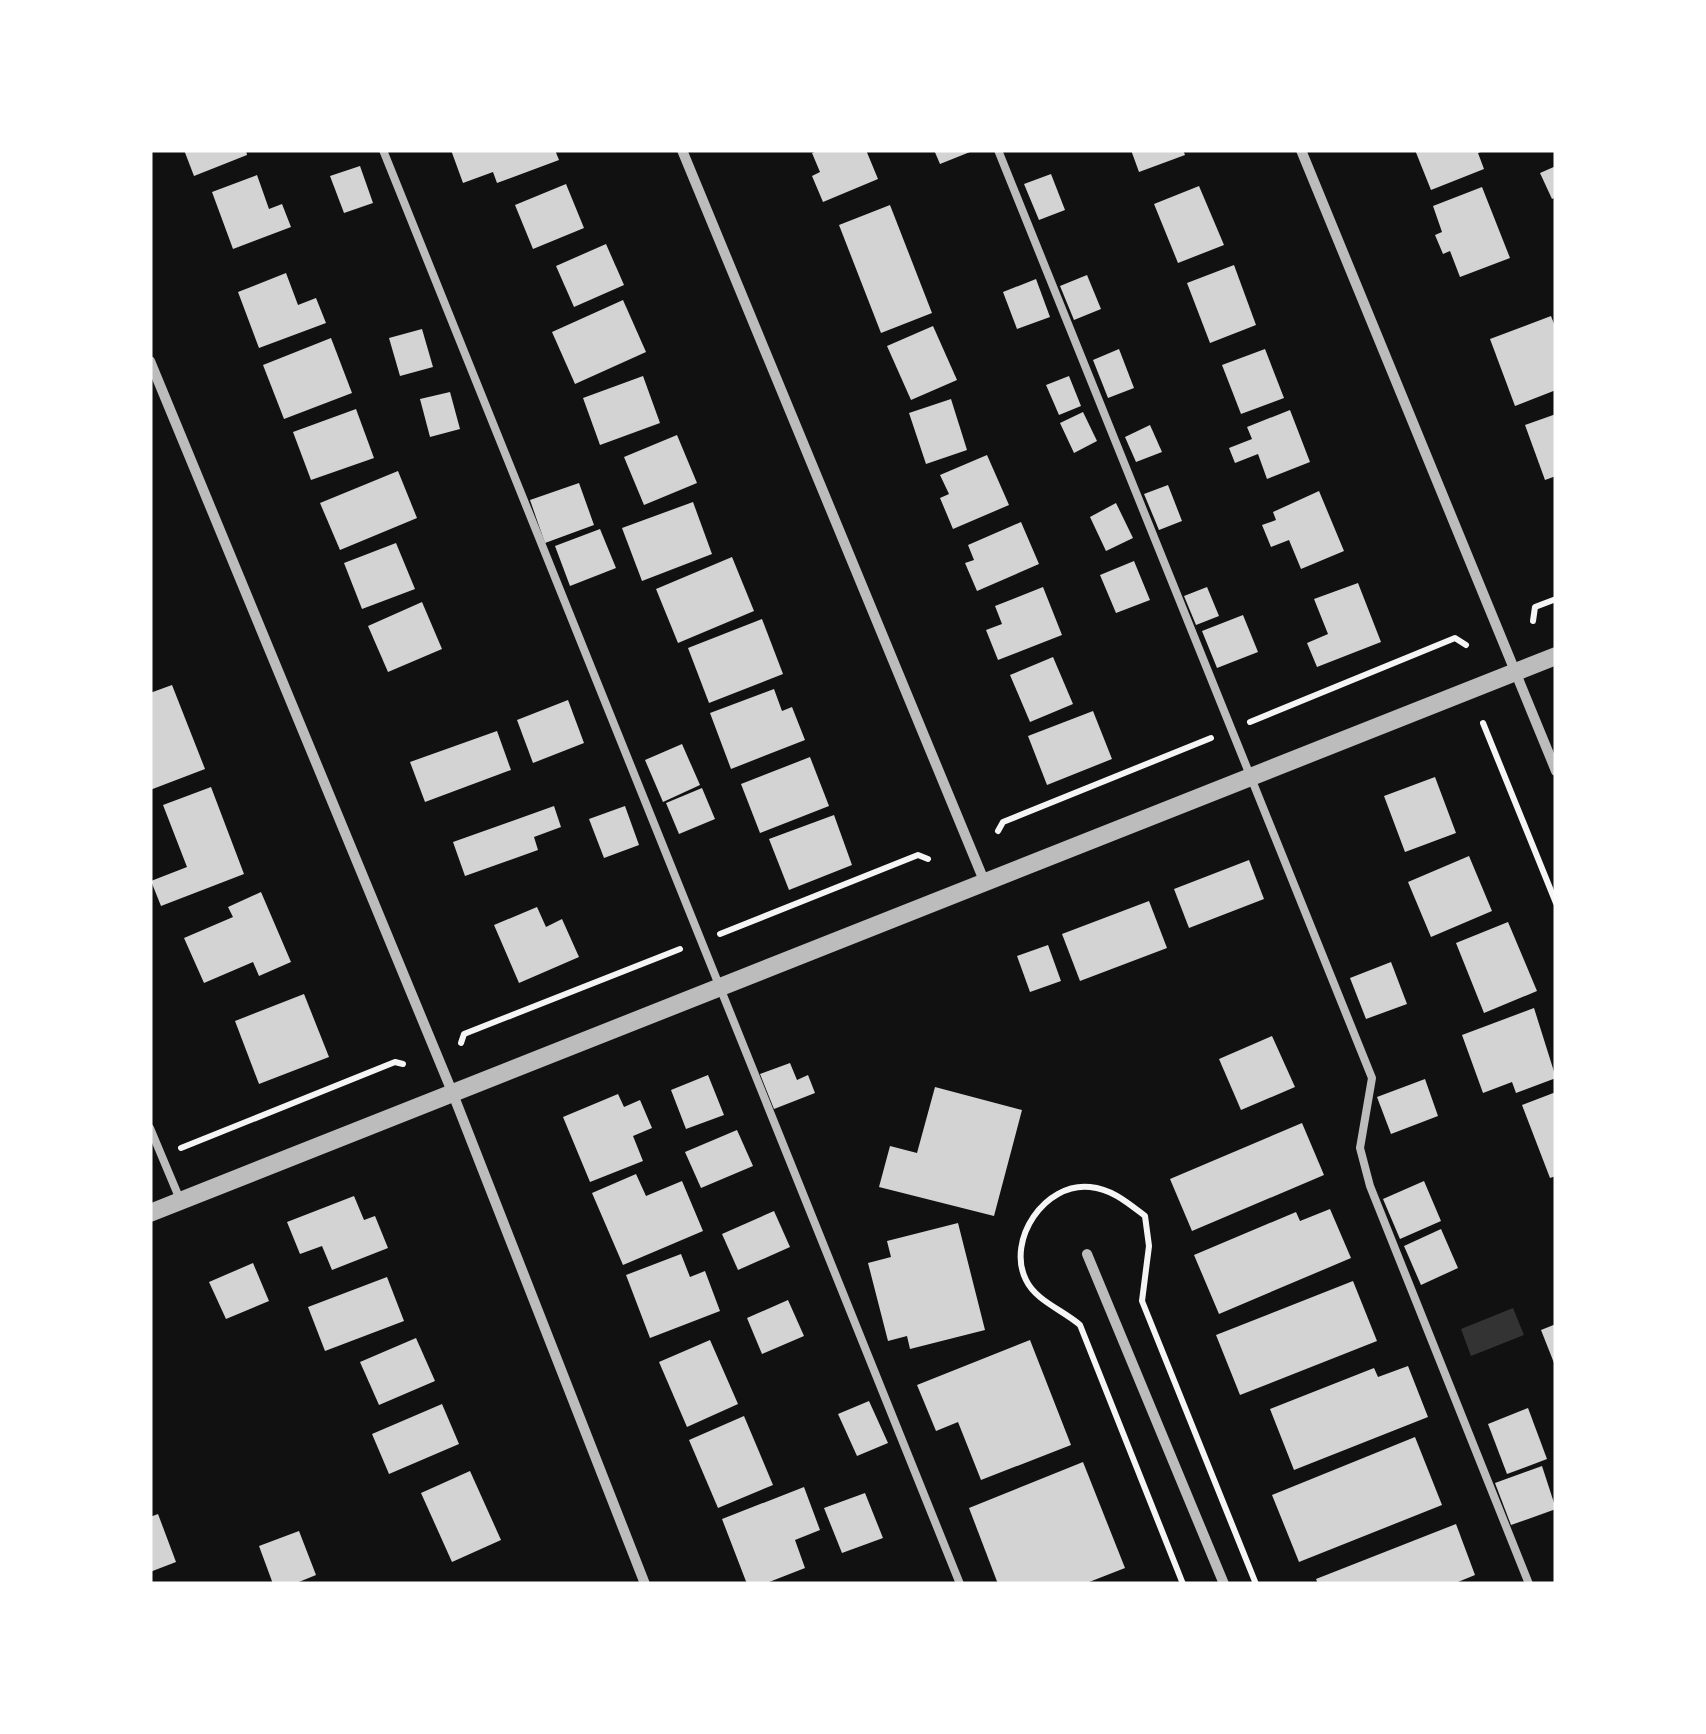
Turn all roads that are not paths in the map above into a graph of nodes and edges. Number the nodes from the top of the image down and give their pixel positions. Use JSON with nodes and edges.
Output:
{"nodes":[{"id":1,"x":382,"y":150,"type":"edge"},
{"id":2,"x":682,"y":150,"type":"edge"},
{"id":3,"x":998,"y":150,"type":"edge"},
{"id":4,"x":1301,"y":150,"type":"edge"},
{"id":5,"x":150,"y":361,"type":"edge"},
{"id":6,"x":1556,"y":656,"type":"edge"},
{"id":7,"x":1517,"y":671,"type":"junction"},
{"id":8,"x":1556,"y":771,"type":"edge"},
{"id":9,"x":1250,"y":775,"type":"junction"},
{"id":10,"x":985,"y":883,"type":"junction"},
{"id":11,"x":720,"y":988,"type":"junction"},
{"id":12,"x":453,"y":1094,"type":"junction"},
{"id":13,"x":150,"y":1128,"type":"edge"},
{"id":14,"x":181,"y":1202,"type":"junction"},
{"id":15,"x":150,"y":1213,"type":"edge"},
{"id":16,"x":1087,"y":1254,"type":"dead end"},
{"id":17,"x":645,"y":1584,"type":"edge"},
{"id":18,"x":960,"y":1584,"type":"edge"},
{"id":19,"x":1224,"y":1584,"type":"edge"},
{"id":20,"x":1529,"y":1584,"type":"edge"}],
"edges":[{"from":1,"to":11,"type":"lane"},
{"from":2,"to":10,"type":"street"},
{"from":3,"to":9,"type":"lane"},
{"from":4,"to":7,"type":"street"},
{"from":5,"to":12,"type":"street"},
{"from":6,"to":7,"type":"street"},
{"from":7,"to":8,"type":"street"},
{"from":7,"to":9,"type":"street"},
{"from":9,"to":10,"type":"street"},
{"from":9,"to":20,"type":"lane"},
{"from":10,"to":11,"type":"street"},
{"from":11,"to":12,"type":"street"},
{"from":11,"to":18,"type":"lane"},
{"from":12,"to":14,"type":"street"},
{"from":12,"to":17,"type":"street"},
{"from":13,"to":14,"type":"lane"},
{"from":14,"to":15,"type":"street"},
{"from":16,"to":19,"type":"street"}]}
